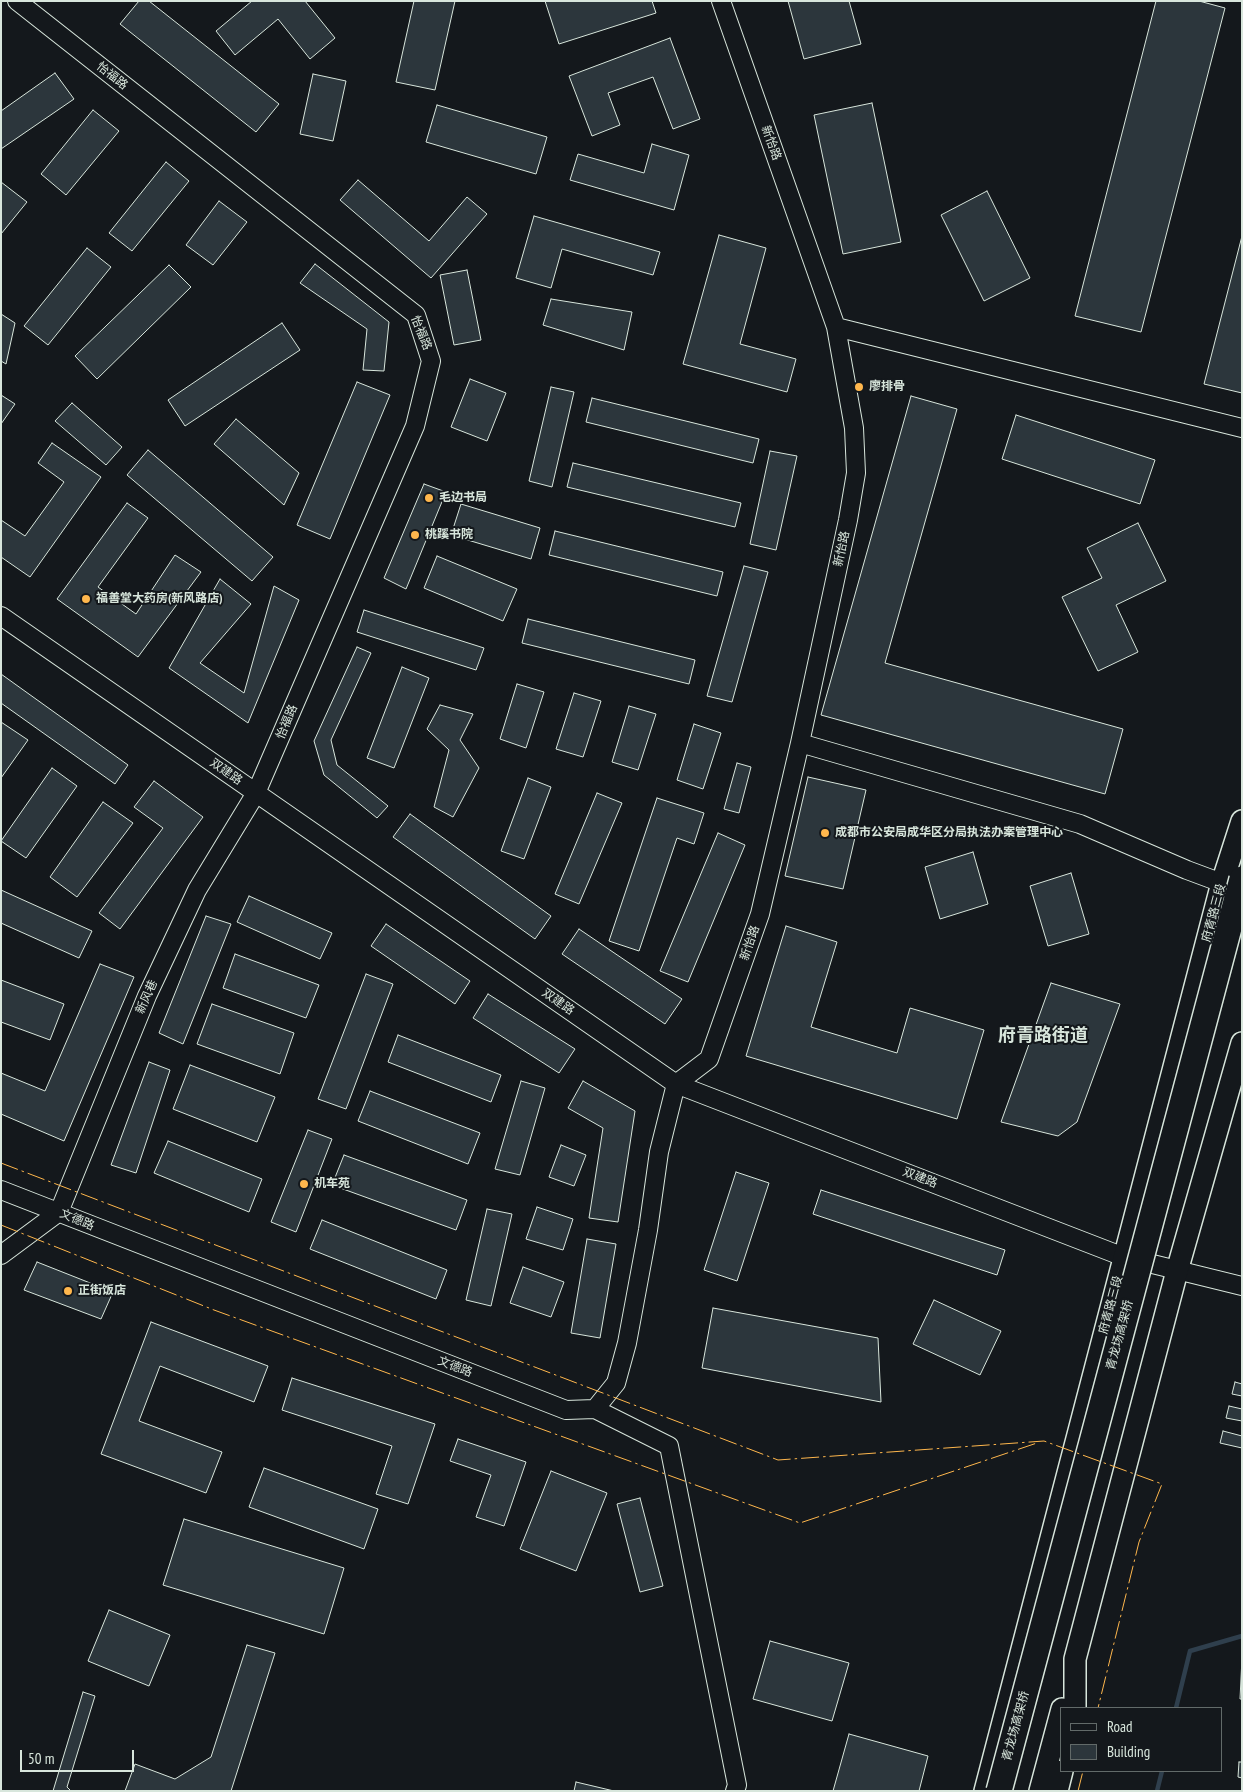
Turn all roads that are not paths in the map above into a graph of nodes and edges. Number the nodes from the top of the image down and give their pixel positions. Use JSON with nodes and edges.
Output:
{"nodes":[{"id":1,"x":17,"y":1,"type":"edge"},
{"id":2,"x":721,"y":1,"type":"edge"},
{"id":3,"x":836,"y":327,"type":"junction"},
{"id":4,"x":1242,"y":428,"type":"edge"},
{"id":5,"x":1,"y":616,"type":"edge"},
{"id":6,"x":800,"y":743,"type":"junction"},
{"id":7,"x":256,"y":793,"type":"junction"},
{"id":8,"x":1242,"y":821,"type":"edge"},
{"id":9,"x":1232,"y":881,"type":"edge"},
{"id":10,"x":1242,"y":934,"type":"edge"},
{"id":11,"x":1242,"y":1043,"type":"edge"},
{"id":12,"x":676,"y":1084,"type":"junction"},
{"id":13,"x":1,"y":1190,"type":"edge"},
{"id":14,"x":59,"y":1212,"type":"junction"},
{"id":15,"x":1,"y":1255,"type":"edge"},
{"id":16,"x":1124,"y":1257,"type":"junction"},
{"id":17,"x":1177,"y":1271,"type":"junction"},
{"id":18,"x":1242,"y":1286,"type":"edge"},
{"id":19,"x":595,"y":1409,"type":"junction"},
{"id":20,"x":1075,"y":1659,"type":"junction"},
{"id":21,"x":1062,"y":1707,"type":"edge"},
{"id":22,"x":1075,"y":1707,"type":"edge"},
{"id":23,"x":1060,"y":1716,"type":"edge"},
{"id":24,"x":1062,"y":1772,"type":"edge"},
{"id":25,"x":735,"y":1791,"type":"edge"},
{"id":26,"x":985,"y":1791,"type":"edge"},
{"id":27,"x":999,"y":1791,"type":"edge"},
{"id":28,"x":1015,"y":1791,"type":"edge"},
{"id":29,"x":1040,"y":1791,"type":"edge"},
{"id":30,"x":1057,"y":1791,"type":"edge"}],
"edges":[{"from":1,"to":7,"type":"street","name":"怡福路"},
{"from":2,"to":3,"type":"street","name":"新怡路"},
{"from":3,"to":4,"type":"street"},
{"from":3,"to":6,"type":"street","name":"新怡路"},
{"from":5,"to":7,"type":"street","name":"双建路"},
{"from":6,"to":9,"type":"street"},
{"from":6,"to":12,"type":"street","name":"新怡路"},
{"from":7,"to":12,"type":"street","name":"双建路"},
{"from":7,"to":14,"type":"street","name":"新风巷"},
{"from":8,"to":9,"type":"main road","name":"府青路三段"},
{"from":9,"to":16,"type":"main road","name":"府青路三段"},
{"from":9,"to":27,"type":"highway","name":"青龙场高架桥","bridge":true},
{"from":10,"to":28,"type":"highway","name":"青龙场高架桥"},
{"from":11,"to":17,"type":"main road"},
{"from":12,"to":16,"type":"street","name":"双建路"},
{"from":12,"to":19,"type":"street"},
{"from":13,"to":14,"type":"street","name":"文德路"},
{"from":14,"to":15,"type":"street"},
{"from":14,"to":19,"type":"street","name":"文德路"},
{"from":16,"to":17,"type":"street","name":"双建路"},
{"from":16,"to":26,"type":"main road","name":"府青路三段"},
{"from":17,"to":18,"type":"street","name":"双建路"},
{"from":17,"to":20,"type":"main road"},
{"from":19,"to":25,"type":"street"},
{"from":20,"to":21,"type":"main road"},
{"from":20,"to":22,"type":"main road"},
{"from":23,"to":29,"type":"main road"},
{"from":24,"to":30,"type":"main road"}]}
